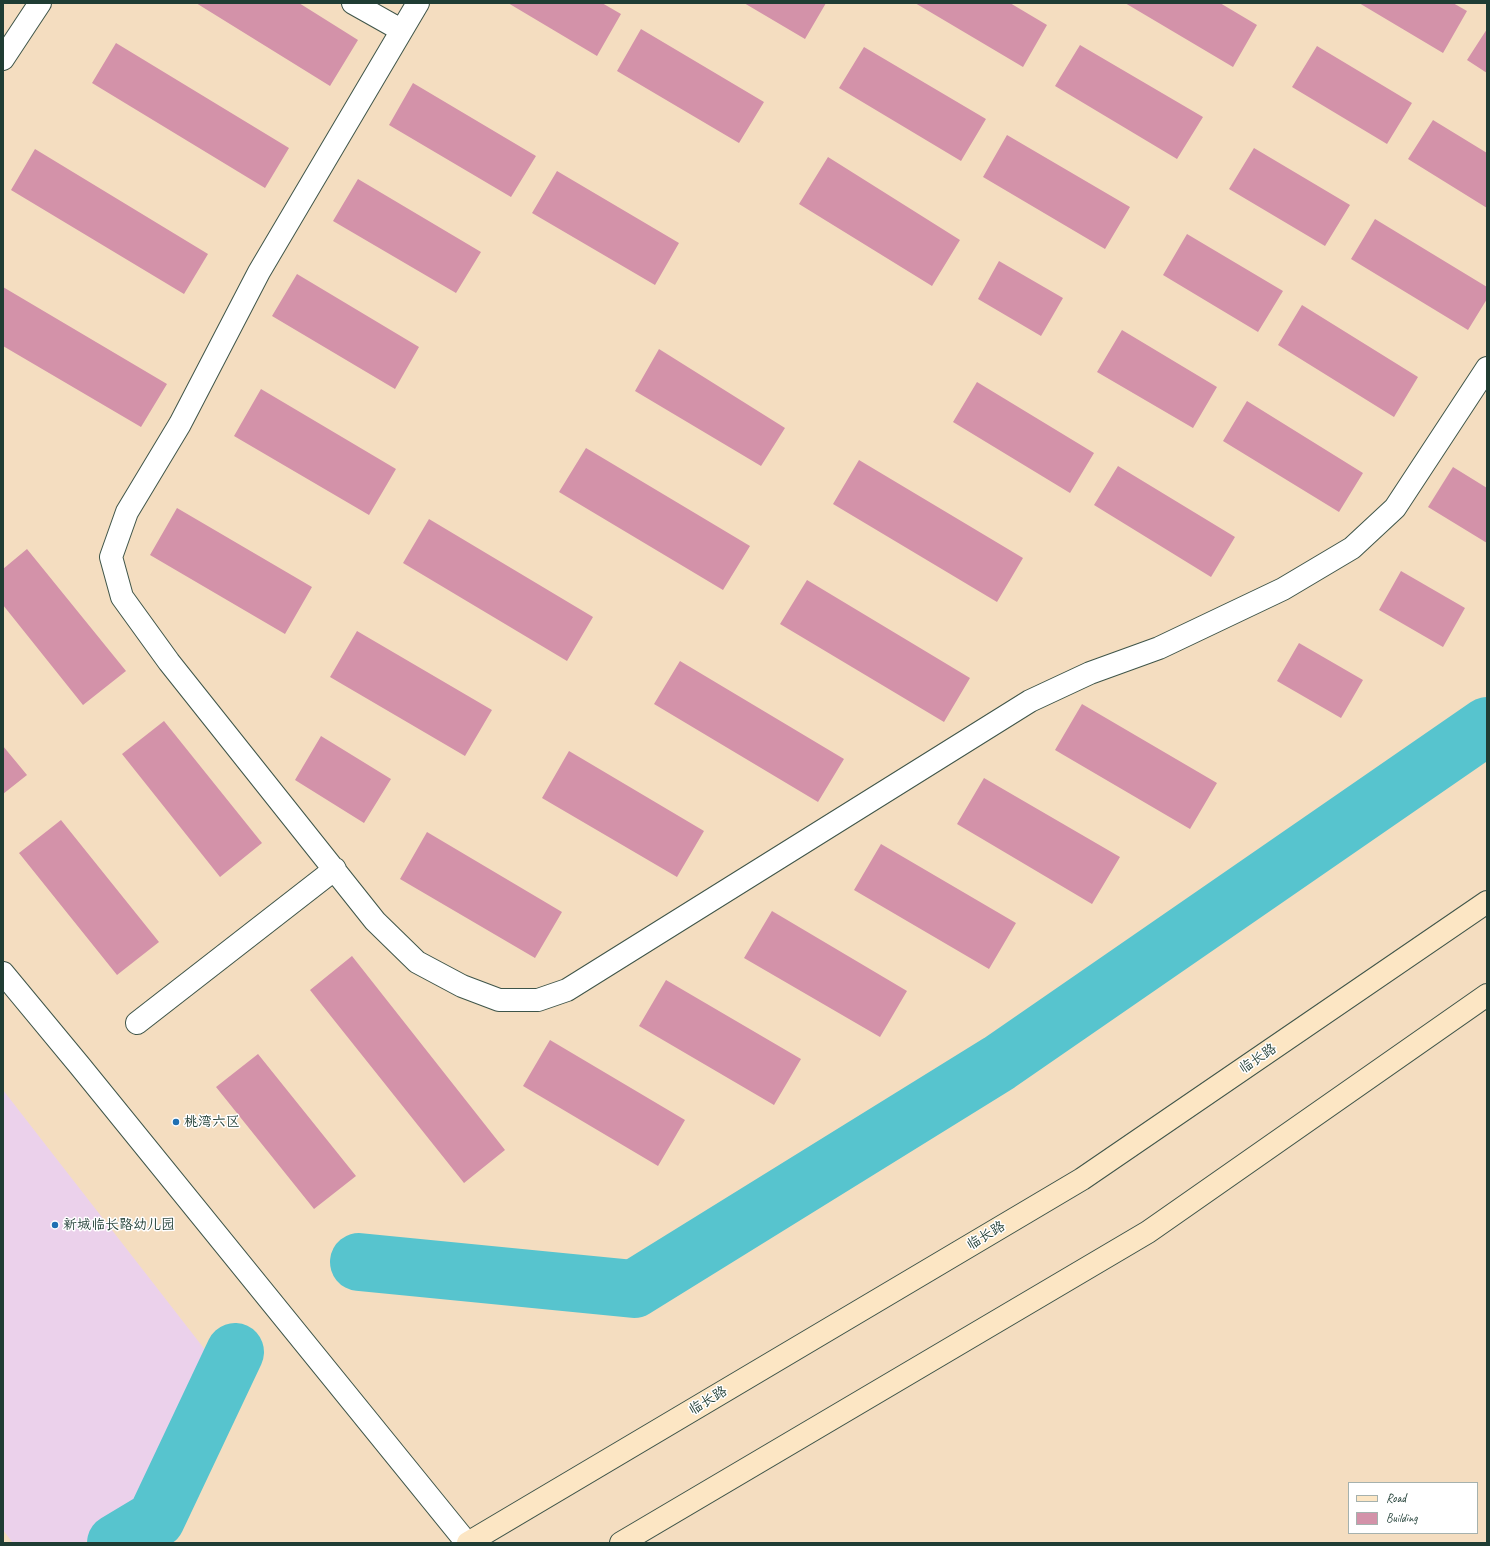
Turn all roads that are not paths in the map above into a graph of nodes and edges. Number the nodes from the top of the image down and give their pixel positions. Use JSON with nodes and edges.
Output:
{"nodes":[{"id":1,"x":40,"y":3,"type":"edge"},
{"id":2,"x":353,"y":3,"type":"edge"},
{"id":3,"x":418,"y":3,"type":"edge"},
{"id":4,"x":401,"y":30,"type":"junction"},
{"id":5,"x":3,"y":58,"type":"edge"},
{"id":6,"x":1487,"y":368,"type":"edge"},
{"id":7,"x":335,"y":870,"type":"junction"},
{"id":8,"x":1487,"y":902,"type":"edge"},
{"id":9,"x":5,"y":978,"type":"edge"},
{"id":10,"x":1487,"y":995,"type":"edge"},
{"id":11,"x":137,"y":1023,"type":"dead end"},
{"id":12,"x":467,"y":1543,"type":"edge"},
{"id":13,"x":621,"y":1543,"type":"edge"}],
"edges":[{"from":1,"to":5,"type":"street"},
{"from":2,"to":4,"type":"street"},
{"from":3,"to":4,"type":"street"},
{"from":4,"to":7,"type":"street"},
{"from":6,"to":7,"type":"street"},
{"from":7,"to":11,"type":"street"},
{"from":8,"to":12,"type":"main road","name":"临长路"},
{"from":9,"to":12,"type":"street"},
{"from":10,"to":13,"type":"main road"}]}
